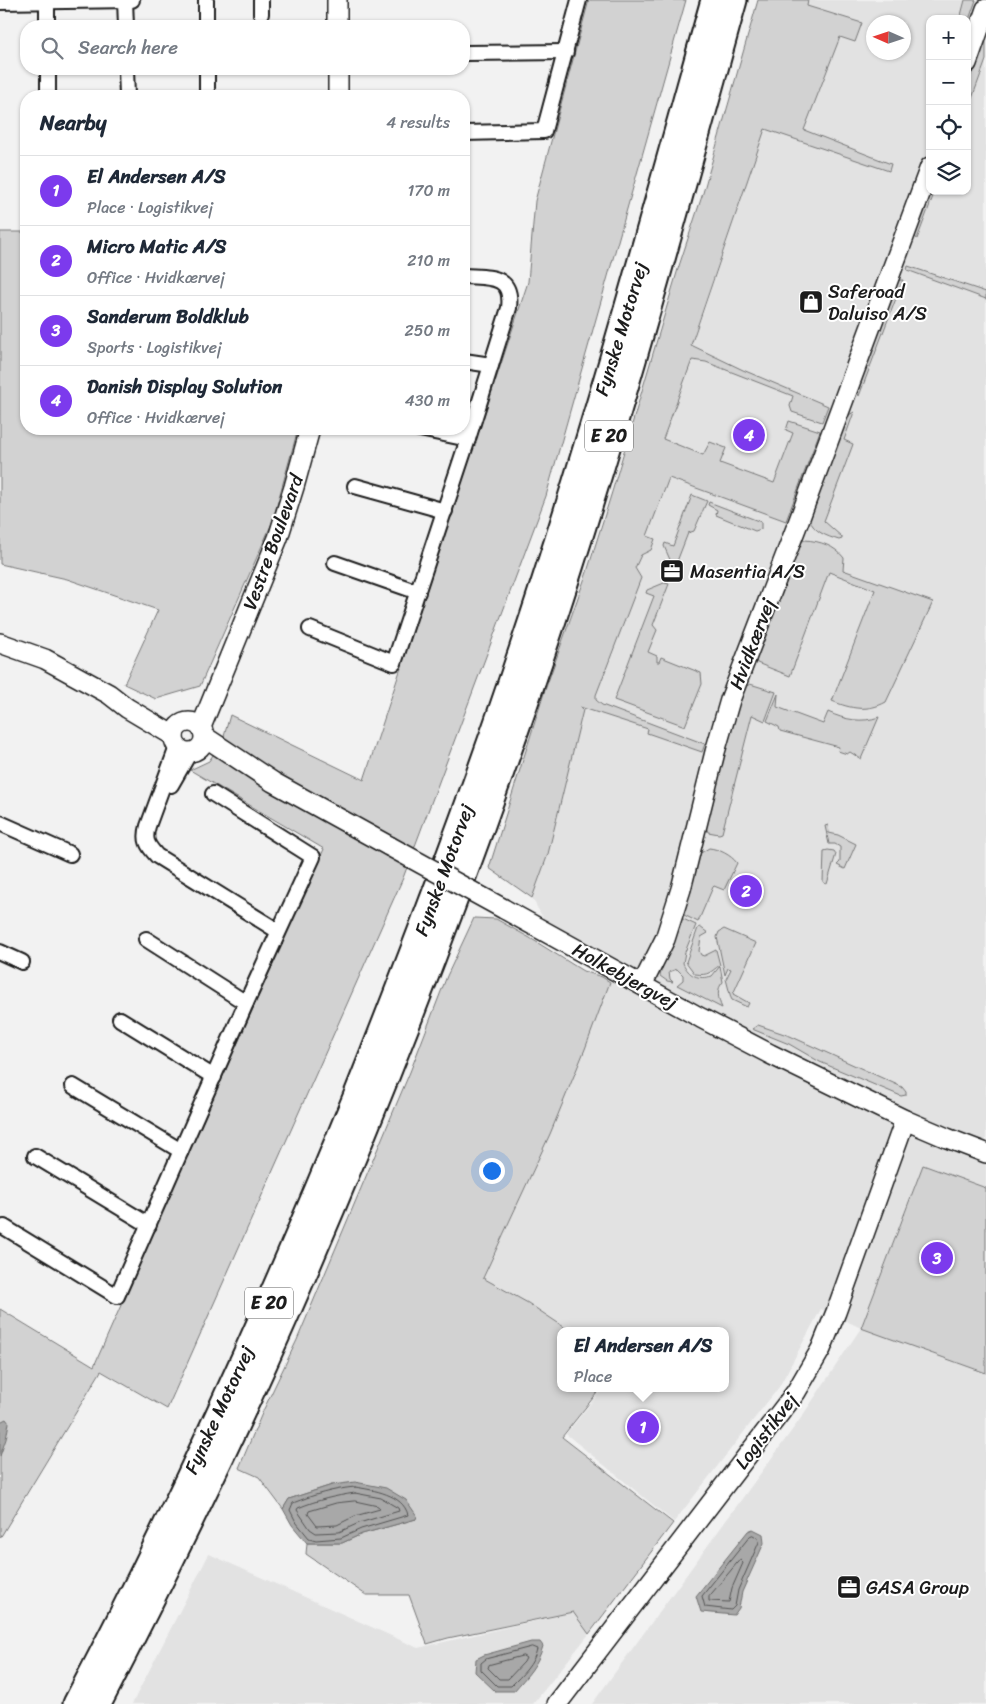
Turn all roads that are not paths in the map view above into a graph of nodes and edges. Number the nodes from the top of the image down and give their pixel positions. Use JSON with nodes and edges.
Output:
{"nodes":[{"id":1,"x":126,"y":0,"type":"edge"},
{"id":2,"x":132,"y":0,"type":"edge"},
{"id":3,"x":206,"y":0,"type":"edge"},
{"id":4,"x":337,"y":0,"type":"edge"},
{"id":5,"x":579,"y":0,"type":"edge"},
{"id":6,"x":714,"y":0,"type":"edge"},
{"id":7,"x":734,"y":0,"type":"edge"},
{"id":8,"x":47,"y":1,"type":"edge"},
{"id":9,"x":0,"y":2,"type":"edge"},
{"id":10,"x":986,"y":10,"type":"edge"},
{"id":11,"x":47,"y":20,"type":"edge"},
{"id":12,"x":126,"y":20,"type":"edge"},
{"id":13,"x":206,"y":20,"type":"edge"},
{"id":14,"x":338,"y":20,"type":"edge"},
{"id":15,"x":566,"y":52,"type":"junction"},
{"id":16,"x":470,"y":53,"type":"edge"},
{"id":17,"x":968,"y":60,"type":"edge"},
{"id":18,"x":48,"y":75,"type":"edge"},
{"id":19,"x":126,"y":75,"type":"edge"},
{"id":20,"x":207,"y":75,"type":"edge"},
{"id":21,"x":338,"y":75,"type":"edge"},
{"id":22,"x":48,"y":90,"type":"edge"},
{"id":23,"x":127,"y":90,"type":"edge"},
{"id":24,"x":207,"y":90,"type":"edge"},
{"id":25,"x":338,"y":90,"type":"edge"},
{"id":26,"x":470,"y":133,"type":"edge"},
{"id":27,"x":926,"y":178,"type":"edge"},
{"id":28,"x":470,"y":276,"type":"edge"},
{"id":29,"x":470,"y":362,"type":"edge"},
{"id":30,"x":491,"y":365,"type":"junction"},
{"id":31,"x":470,"y":433,"type":"edge"},
{"id":32,"x":308,"y":435,"type":"edge"},
{"id":33,"x":446,"y":435,"type":"edge"},
{"id":34,"x":470,"y":435,"type":"edge"},
{"id":35,"x":468,"y":440,"type":"junction"},
{"id":36,"x":355,"y":486,"type":"dead end"},
{"id":37,"x":445,"y":511,"type":"junction"},
{"id":38,"x":335,"y":564,"type":"dead end"},
{"id":39,"x":418,"y":592,"type":"junction"},
{"id":40,"x":310,"y":629,"type":"dead end"},
{"id":41,"x":0,"y":643,"type":"edge"},
{"id":42,"x":189,"y":737,"type":"junction"},
{"id":43,"x":213,"y":794,"type":"dead end"},
{"id":44,"x":0,"y":823,"type":"edge"},
{"id":45,"x":70,"y":854,"type":"dead end"},
{"id":46,"x":278,"y":931,"type":"junction"},
{"id":47,"x":146,"y":939,"type":"dead end"},
{"id":48,"x":0,"y":952,"type":"edge"},
{"id":49,"x":22,"y":962,"type":"dead end"},
{"id":50,"x":642,"y":985,"type":"junction"},
{"id":51,"x":246,"y":1003,"type":"junction"},
{"id":52,"x":120,"y":1019,"type":"dead end"},
{"id":53,"x":214,"y":1077,"type":"junction"},
{"id":54,"x":73,"y":1086,"type":"dead end"},
{"id":55,"x":906,"y":1120,"type":"junction"},
{"id":56,"x":181,"y":1151,"type":"junction"},
{"id":57,"x":986,"y":1153,"type":"edge"},
{"id":58,"x":35,"y":1156,"type":"dead end"},
{"id":59,"x":149,"y":1225,"type":"junction"},
{"id":60,"x":4,"y":1227,"type":"dead end"},
{"id":61,"x":76,"y":1704,"type":"edge"},
{"id":62,"x":98,"y":1704,"type":"edge"},
{"id":63,"x":557,"y":1704,"type":"edge"}],
"edges":[{"from":1,"to":2,"type":"street"},
{"from":1,"to":8,"type":"street"},
{"from":1,"to":12,"type":"street"},
{"from":3,"to":13,"type":"street"},
{"from":4,"to":14,"type":"street"},
{"from":5,"to":15,"type":"street"},
{"from":6,"to":61,"type":"highway","name":"Fynske Motorvej","number":"E 20"},
{"from":7,"to":62,"type":"highway","name":"Fynske Motorvej","number":"E 20"},
{"from":8,"to":9,"type":"street"},
{"from":8,"to":11,"type":"street"},
{"from":10,"to":17,"type":"street"},
{"from":15,"to":16,"type":"street"},
{"from":15,"to":26,"type":"street"},
{"from":18,"to":22,"type":"street"},
{"from":19,"to":23,"type":"street"},
{"from":20,"to":24,"type":"street"},
{"from":21,"to":25,"type":"street"},
{"from":27,"to":50,"type":"street","name":"Hvidkærvej"},
{"from":28,"to":30,"type":"street"},
{"from":29,"to":30,"type":"street"},
{"from":30,"to":31,"type":"street"},
{"from":32,"to":42,"type":"street","name":"Vestre Boulevard"},
{"from":33,"to":35,"type":"street"},
{"from":34,"to":35,"type":"street"},
{"from":35,"to":37,"type":"street"},
{"from":36,"to":37,"type":"street"},
{"from":37,"to":39,"type":"street"},
{"from":38,"to":39,"type":"street"},
{"from":39,"to":40,"type":"street"},
{"from":41,"to":42,"type":"street","name":"Holkebjergvej"},
{"from":42,"to":46,"type":"street"},
{"from":42,"to":50,"type":"street","name":"Holkebjergvej","bridge":true},
{"from":43,"to":46,"type":"street"},
{"from":44,"to":45,"type":"street"},
{"from":46,"to":51,"type":"street"},
{"from":47,"to":51,"type":"street"},
{"from":48,"to":49,"type":"street"},
{"from":50,"to":55,"type":"street","name":"Holkebjergvej"},
{"from":51,"to":53,"type":"street"},
{"from":52,"to":53,"type":"street"},
{"from":53,"to":56,"type":"street"},
{"from":54,"to":56,"type":"street"},
{"from":55,"to":57,"type":"street","name":"Holkebjergvej"},
{"from":55,"to":63,"type":"street","name":"Logistikvej"},
{"from":56,"to":59,"type":"street"},
{"from":58,"to":59,"type":"street"},
{"from":59,"to":60,"type":"street"}]}
